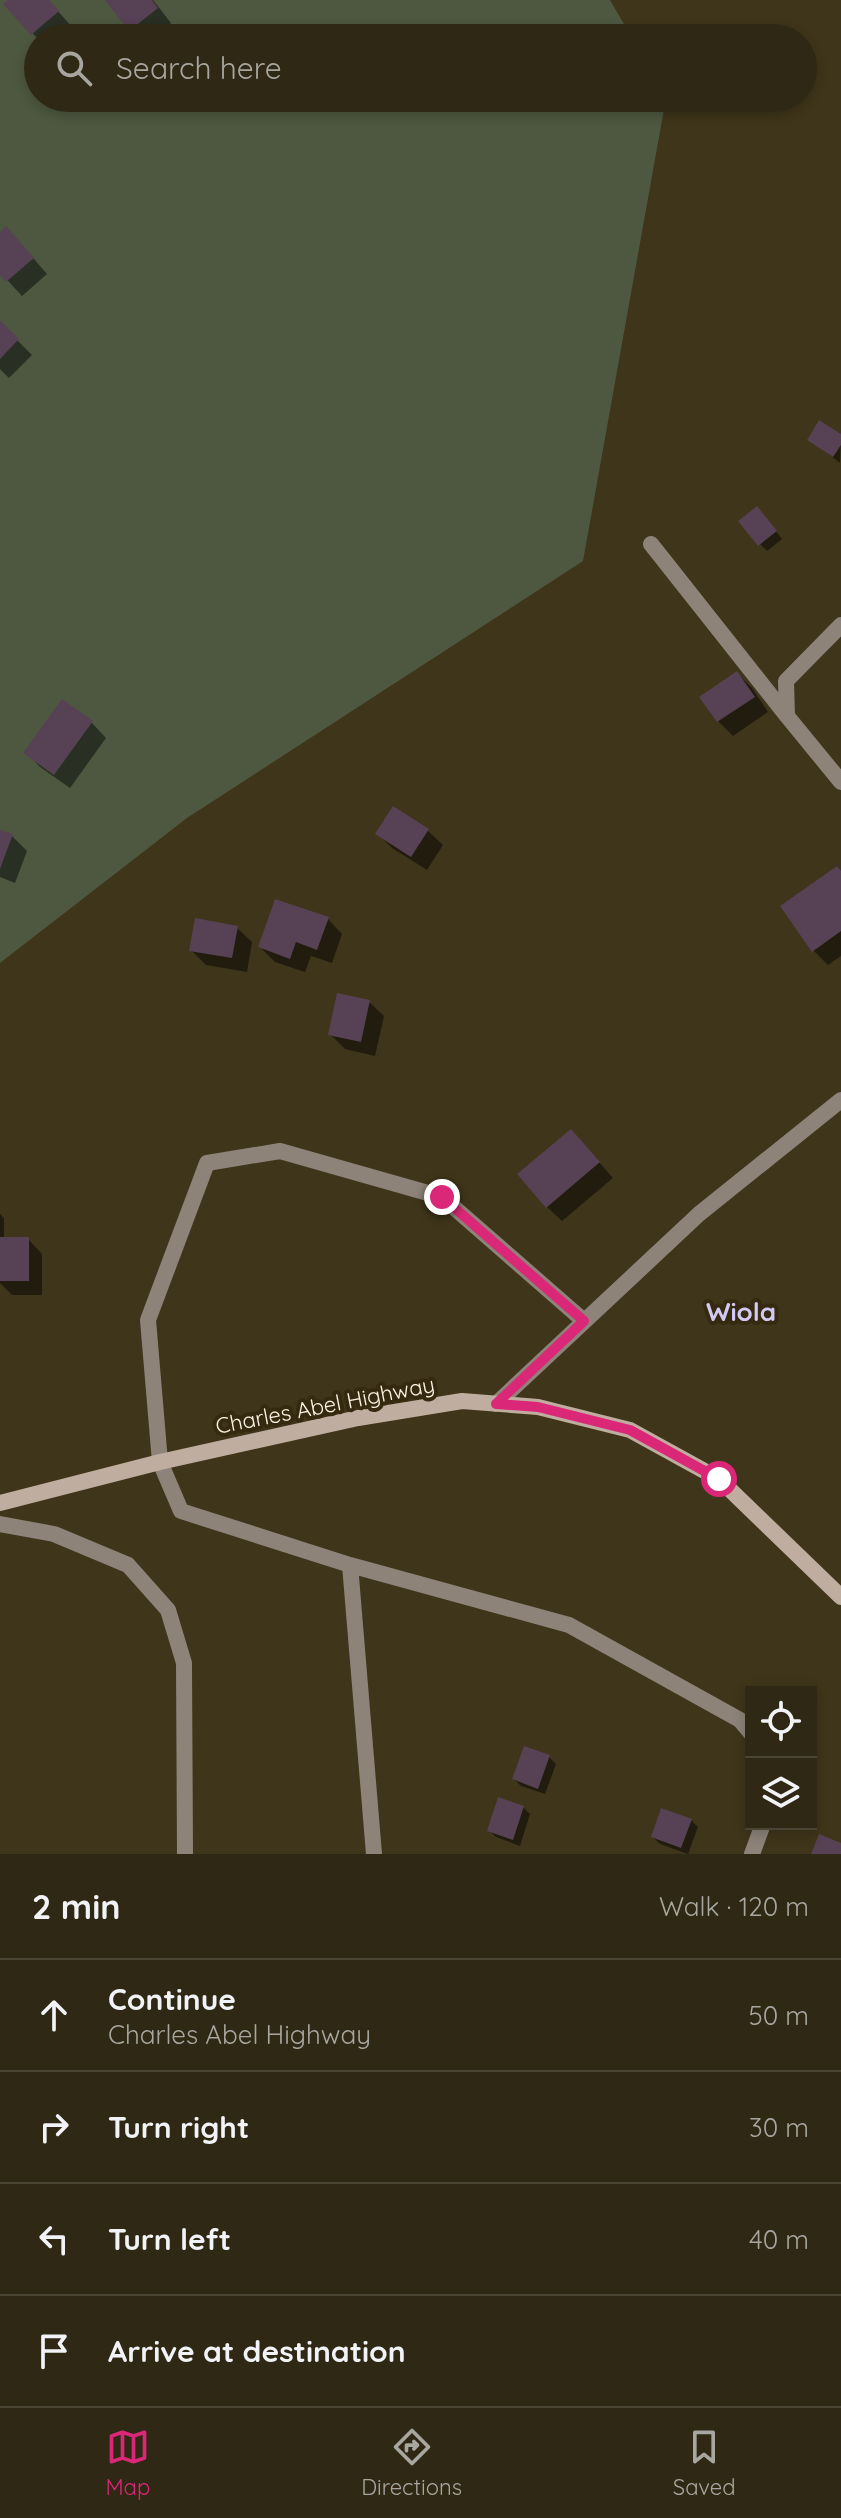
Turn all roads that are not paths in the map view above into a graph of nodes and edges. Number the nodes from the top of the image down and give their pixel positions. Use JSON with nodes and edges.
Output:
{"nodes":[{"id":1,"x":651,"y":544,"type":"dead end"},
{"id":2,"x":841,"y":625,"type":"edge"},
{"id":3,"x":787,"y":716,"type":"junction"},
{"id":4,"x":841,"y":782,"type":"edge"},
{"id":5,"x":841,"y":1100,"type":"edge"},
{"id":6,"x":584,"y":1321,"type":"junction"},
{"id":7,"x":496,"y":1404,"type":"junction"},
{"id":8,"x":160,"y":1462,"type":"junction"},
{"id":9,"x":0,"y":1503,"type":"edge"},
{"id":10,"x":0,"y":1524,"type":"edge"},
{"id":11,"x":350,"y":1565,"type":"junction"},
{"id":12,"x":841,"y":1597,"type":"edge"},
{"id":13,"x":745,"y":1726,"type":"edge"},
{"id":14,"x":761,"y":1830,"type":"edge"},
{"id":15,"x":185,"y":1854,"type":"edge"},
{"id":16,"x":374,"y":1854,"type":"edge"},
{"id":17,"x":752,"y":1854,"type":"edge"}],
"edges":[{"from":1,"to":3,"type":"street"},
{"from":2,"to":3,"type":"street"},
{"from":3,"to":4,"type":"street"},
{"from":5,"to":6,"type":"street"},
{"from":6,"to":7,"type":"street"},
{"from":6,"to":8,"type":"street"},
{"from":7,"to":8,"type":"main road","name":"Charles Abel Highway"},
{"from":7,"to":12,"type":"main road","name":"Charles Abel Highway"},
{"from":8,"to":9,"type":"main road","name":"Charles Abel Highway"},
{"from":8,"to":11,"type":"street"},
{"from":10,"to":15,"type":"street"},
{"from":11,"to":13,"type":"street"},
{"from":11,"to":16,"type":"street"},
{"from":14,"to":17,"type":"street"}]}
